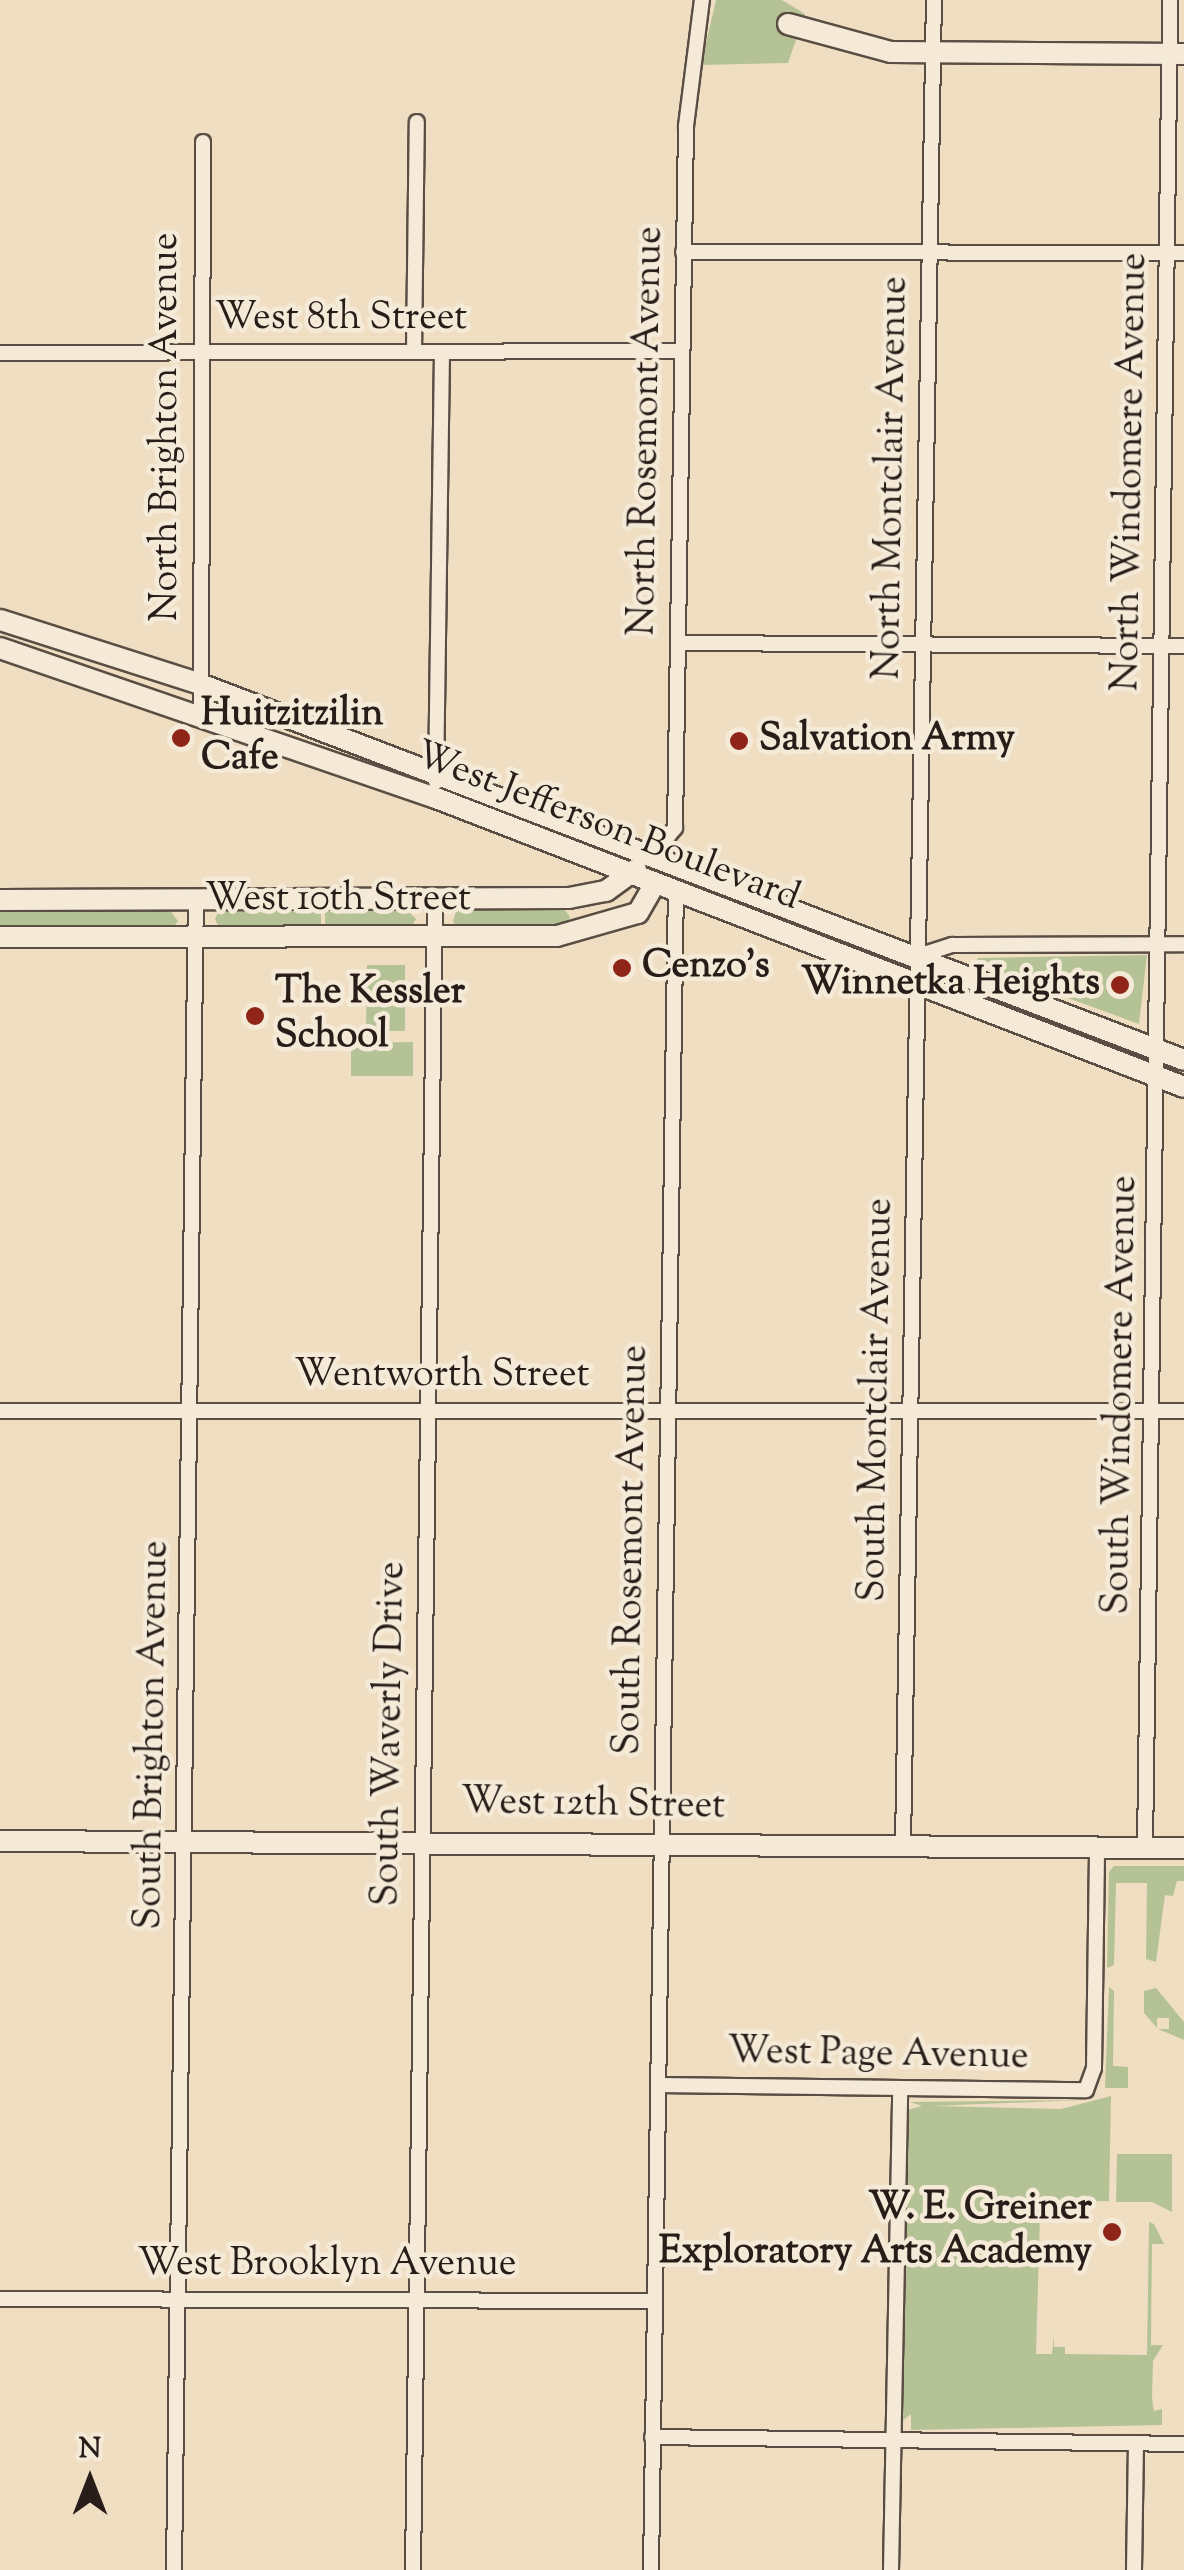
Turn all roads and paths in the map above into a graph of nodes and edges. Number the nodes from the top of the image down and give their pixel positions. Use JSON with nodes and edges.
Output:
{"nodes":[{"id":1,"x":702,"y":0,"type":"edge"},
{"id":2,"x":934,"y":0,"type":"edge"},
{"id":3,"x":1170,"y":0,"type":"edge"},
{"id":4,"x":788,"y":24,"type":"dead end"},
{"id":5,"x":933,"y":54,"type":"junction"},
{"id":6,"x":1177,"y":54,"type":"edge"},
{"id":7,"x":416,"y":122,"type":"dead end"},
{"id":8,"x":203,"y":142,"type":"dead end"},
{"id":9,"x":682,"y":252,"type":"junction"},
{"id":10,"x":928,"y":253,"type":"junction"},
{"id":11,"x":1168,"y":253,"type":"junction"},
{"id":12,"x":1184,"y":253,"type":"edge"},
{"id":13,"x":682,"y":350,"type":"junction"},
{"id":14,"x":202,"y":352,"type":"junction"},
{"id":15,"x":414,"y":352,"type":"junction"},
{"id":16,"x":442,"y":352,"type":"junction"},
{"id":17,"x":0,"y":353,"type":"edge"},
{"id":18,"x":0,"y":620,"type":"edge"},
{"id":19,"x":678,"y":643,"type":"junction"},
{"id":20,"x":923,"y":645,"type":"junction"},
{"id":21,"x":1164,"y":646,"type":"junction"},
{"id":22,"x":1184,"y":646,"type":"edge"},
{"id":23,"x":0,"y":648,"type":"edge"},
{"id":24,"x":200,"y":684,"type":"junction"},
{"id":25,"x":201,"y":713,"type":"junction"},
{"id":26,"x":437,"y":773,"type":"junction"},
{"id":27,"x":436,"y":798,"type":"junction"},
{"id":28,"x":653,"y":855,"type":"junction"},
{"id":29,"x":630,"y":873,"type":"junction"},
{"id":30,"x":655,"y":883,"type":"junction"},
{"id":31,"x":676,"y":890,"type":"junction"},
{"id":32,"x":434,"y":899,"type":"junction"},
{"id":33,"x":0,"y":900,"type":"edge"},
{"id":34,"x":196,"y":900,"type":"junction"},
{"id":35,"x":435,"y":936,"type":"junction"},
{"id":36,"x":0,"y":937,"type":"edge"},
{"id":37,"x":196,"y":937,"type":"junction"},
{"id":38,"x":1158,"y":944,"type":"junction"},
{"id":39,"x":1184,"y":944,"type":"edge"},
{"id":40,"x":918,"y":956,"type":"junction"},
{"id":41,"x":917,"y":986,"type":"junction"},
{"id":42,"x":1156,"y":1050,"type":"junction"},
{"id":43,"x":1184,"y":1060,"type":"edge"},
{"id":44,"x":1158,"y":1078,"type":"junction"},
{"id":45,"x":1184,"y":1088,"type":"edge"},
{"id":46,"x":429,"y":1408,"type":"junction"},
{"id":47,"x":190,"y":1409,"type":"junction"},
{"id":48,"x":668,"y":1410,"type":"junction"},
{"id":49,"x":910,"y":1410,"type":"junction"},
{"id":50,"x":0,"y":1411,"type":"edge"},
{"id":51,"x":1155,"y":1411,"type":"junction"},
{"id":52,"x":1184,"y":1411,"type":"edge"},
{"id":53,"x":186,"y":1839,"type":"junction"},
{"id":54,"x":420,"y":1839,"type":"junction"},
{"id":55,"x":0,"y":1841,"type":"edge"},
{"id":56,"x":662,"y":1842,"type":"junction"},
{"id":57,"x":904,"y":1845,"type":"junction"},
{"id":58,"x":1097,"y":1848,"type":"junction"},
{"id":59,"x":1145,"y":1848,"type":"junction"},
{"id":60,"x":1184,"y":1848,"type":"edge"},
{"id":61,"x":658,"y":2085,"type":"junction"},
{"id":62,"x":900,"y":2088,"type":"junction"},
{"id":63,"x":178,"y":2298,"type":"junction"},
{"id":64,"x":0,"y":2299,"type":"edge"},
{"id":65,"x":417,"y":2299,"type":"junction"},
{"id":66,"x":654,"y":2300,"type":"junction"},
{"id":67,"x":652,"y":2436,"type":"junction"},
{"id":68,"x":893,"y":2438,"type":"junction"},
{"id":69,"x":1136,"y":2442,"type":"junction"},
{"id":70,"x":1184,"y":2444,"type":"edge"},
{"id":71,"x":174,"y":2570,"type":"edge"},
{"id":72,"x":413,"y":2570,"type":"edge"},
{"id":73,"x":650,"y":2570,"type":"edge"},
{"id":74,"x":892,"y":2570,"type":"edge"},
{"id":75,"x":1134,"y":2570,"type":"edge"}],
"edges":[{"from":1,"to":9,"type":"street","name":"North Rosemont Avenue"},
{"from":2,"to":5,"type":"street","name":"North Montclair Avenue"},
{"from":3,"to":6,"type":"street","name":"North Windomere Avenue"},
{"from":4,"to":5,"type":"street"},
{"from":5,"to":6,"type":"street"},
{"from":5,"to":10,"type":"street","name":"North Montclair Avenue"},
{"from":6,"to":11,"type":"street","name":"North Windomere Avenue"},
{"from":7,"to":15,"type":"street"},
{"from":8,"to":14,"type":"street","name":"North Brighton Avenue"},
{"from":9,"to":10,"type":"street"},
{"from":9,"to":13,"type":"street","name":"North Rosemont Avenue"},
{"from":10,"to":11,"type":"street"},
{"from":10,"to":20,"type":"street","name":"North Montclair Avenue"},
{"from":11,"to":12,"type":"street"},
{"from":11,"to":21,"type":"street","name":"North Windomere Avenue"},
{"from":13,"to":16,"type":"street","name":"West 8th Street"},
{"from":13,"to":19,"type":"street","name":"North Rosemont Avenue"},
{"from":14,"to":15,"type":"street","name":"West 8th Street"},
{"from":14,"to":17,"type":"street","name":"West 8th Street"},
{"from":14,"to":24,"type":"street","name":"North Brighton Avenue"},
{"from":15,"to":16,"type":"street","name":"West 8th Street"},
{"from":16,"to":26,"type":"street"},
{"from":18,"to":24,"type":"street","name":"West Jefferson Boulevard"},
{"from":19,"to":20,"type":"street"},
{"from":19,"to":28,"type":"street","name":"North Rosemont Avenue"},
{"from":20,"to":21,"type":"street"},
{"from":20,"to":40,"type":"street","name":"North Montclair Avenue"},
{"from":21,"to":22,"type":"street"},
{"from":21,"to":38,"type":"street","name":"North Windomere Avenue"},
{"from":23,"to":25,"type":"street","name":"West Jefferson Boulevard"},
{"from":24,"to":25,"type":"street","name":"North Brighton Avenue"},
{"from":24,"to":26,"type":"street","name":"West Jefferson Boulevard"},
{"from":25,"to":27,"type":"street","name":"West Jefferson Boulevard"},
{"from":26,"to":27,"type":"street"},
{"from":26,"to":28,"type":"street","name":"West Jefferson Boulevard"},
{"from":27,"to":29,"type":"street","name":"West Jefferson Boulevard"},
{"from":28,"to":29,"type":"street","name":"West 10th Street"},
{"from":28,"to":40,"type":"street","name":"West Jefferson Boulevard"},
{"from":29,"to":30,"type":"street","name":"West Jefferson Boulevard"},
{"from":29,"to":32,"type":"street","name":"West 10th Street"},
{"from":30,"to":31,"type":"street","name":"West Jefferson Boulevard"},
{"from":30,"to":35,"type":"street","name":"West 10th Street"},
{"from":31,"to":41,"type":"street","name":"West Jefferson Boulevard"},
{"from":31,"to":48,"type":"street","name":"South Rosemont Avenue"},
{"from":32,"to":34,"type":"street","name":"West 10th Street"},
{"from":32,"to":35,"type":"street","name":"South Waverly Drive"},
{"from":33,"to":34,"type":"street","name":"West 10th Street"},
{"from":34,"to":37,"type":"street","name":"South Brighton Avenue"},
{"from":35,"to":37,"type":"street","name":"West 10th Street"},
{"from":35,"to":46,"type":"street","name":"South Waverly Drive"},
{"from":36,"to":37,"type":"street","name":"West 10th Street"},
{"from":37,"to":47,"type":"street","name":"South Brighton Avenue"},
{"from":38,"to":39,"type":"street"},
{"from":38,"to":40,"type":"street"},
{"from":38,"to":42,"type":"street","name":"South Windomere Avenue"},
{"from":40,"to":41,"type":"street","name":"South Montclair Avenue"},
{"from":40,"to":42,"type":"street","name":"West Jefferson Boulevard"},
{"from":41,"to":44,"type":"street","name":"West Jefferson Boulevard"},
{"from":41,"to":49,"type":"street","name":"South Montclair Avenue"},
{"from":42,"to":43,"type":"street","name":"West Jefferson Boulevard"},
{"from":42,"to":44,"type":"street","name":"South Windomere Avenue"},
{"from":44,"to":45,"type":"street","name":"West Jefferson Boulevard"},
{"from":44,"to":51,"type":"street","name":"South Windomere Avenue"},
{"from":46,"to":47,"type":"street","name":"Wentworth Street"},
{"from":46,"to":48,"type":"street","name":"Wentworth Street"},
{"from":46,"to":54,"type":"street","name":"South Waverly Drive"},
{"from":47,"to":50,"type":"street","name":"Wentworth Street"},
{"from":47,"to":53,"type":"street","name":"South Brighton Avenue"},
{"from":48,"to":49,"type":"street","name":"Wentworth Street"},
{"from":48,"to":56,"type":"street","name":"South Rosemont Avenue"},
{"from":49,"to":51,"type":"street","name":"Wentworth Street"},
{"from":49,"to":57,"type":"street","name":"South Montclair Avenue"},
{"from":51,"to":52,"type":"street","name":"Wentworth Street"},
{"from":51,"to":59,"type":"street","name":"South Windomere Avenue"},
{"from":53,"to":54,"type":"street","name":"West 12th Street"},
{"from":53,"to":55,"type":"street","name":"West 12th Street"},
{"from":53,"to":63,"type":"street","name":"South Brighton Avenue"},
{"from":54,"to":56,"type":"street","name":"West 12th Street"},
{"from":54,"to":65,"type":"street","name":"South Waverly Drive"},
{"from":56,"to":57,"type":"street","name":"West 12th Street"},
{"from":56,"to":61,"type":"street","name":"South Rosemont Avenue"},
{"from":57,"to":58,"type":"street","name":"West 12th Street"},
{"from":58,"to":59,"type":"street","name":"West 12th Street"},
{"from":58,"to":62,"type":"street","name":"West Page Avenue"},
{"from":59,"to":60,"type":"street","name":"West 12th Street"},
{"from":61,"to":62,"type":"street","name":"West Page Avenue"},
{"from":61,"to":66,"type":"street","name":"South Rosemont Avenue"},
{"from":62,"to":68,"type":"street"},
{"from":63,"to":64,"type":"street","name":"West Brooklyn Avenue"},
{"from":63,"to":65,"type":"street","name":"West Brooklyn Avenue"},
{"from":63,"to":71,"type":"street","name":"South Brighton Avenue"},
{"from":65,"to":66,"type":"street","name":"West Brooklyn Avenue"},
{"from":65,"to":72,"type":"street","name":"South Waverly Drive"},
{"from":66,"to":67,"type":"street","name":"South Rosemont Avenue"},
{"from":67,"to":68,"type":"street"},
{"from":67,"to":73,"type":"street","name":"South Rosemont Avenue"},
{"from":68,"to":69,"type":"street"},
{"from":68,"to":74,"type":"street"},
{"from":69,"to":70,"type":"street"},
{"from":69,"to":75,"type":"street"}]}
